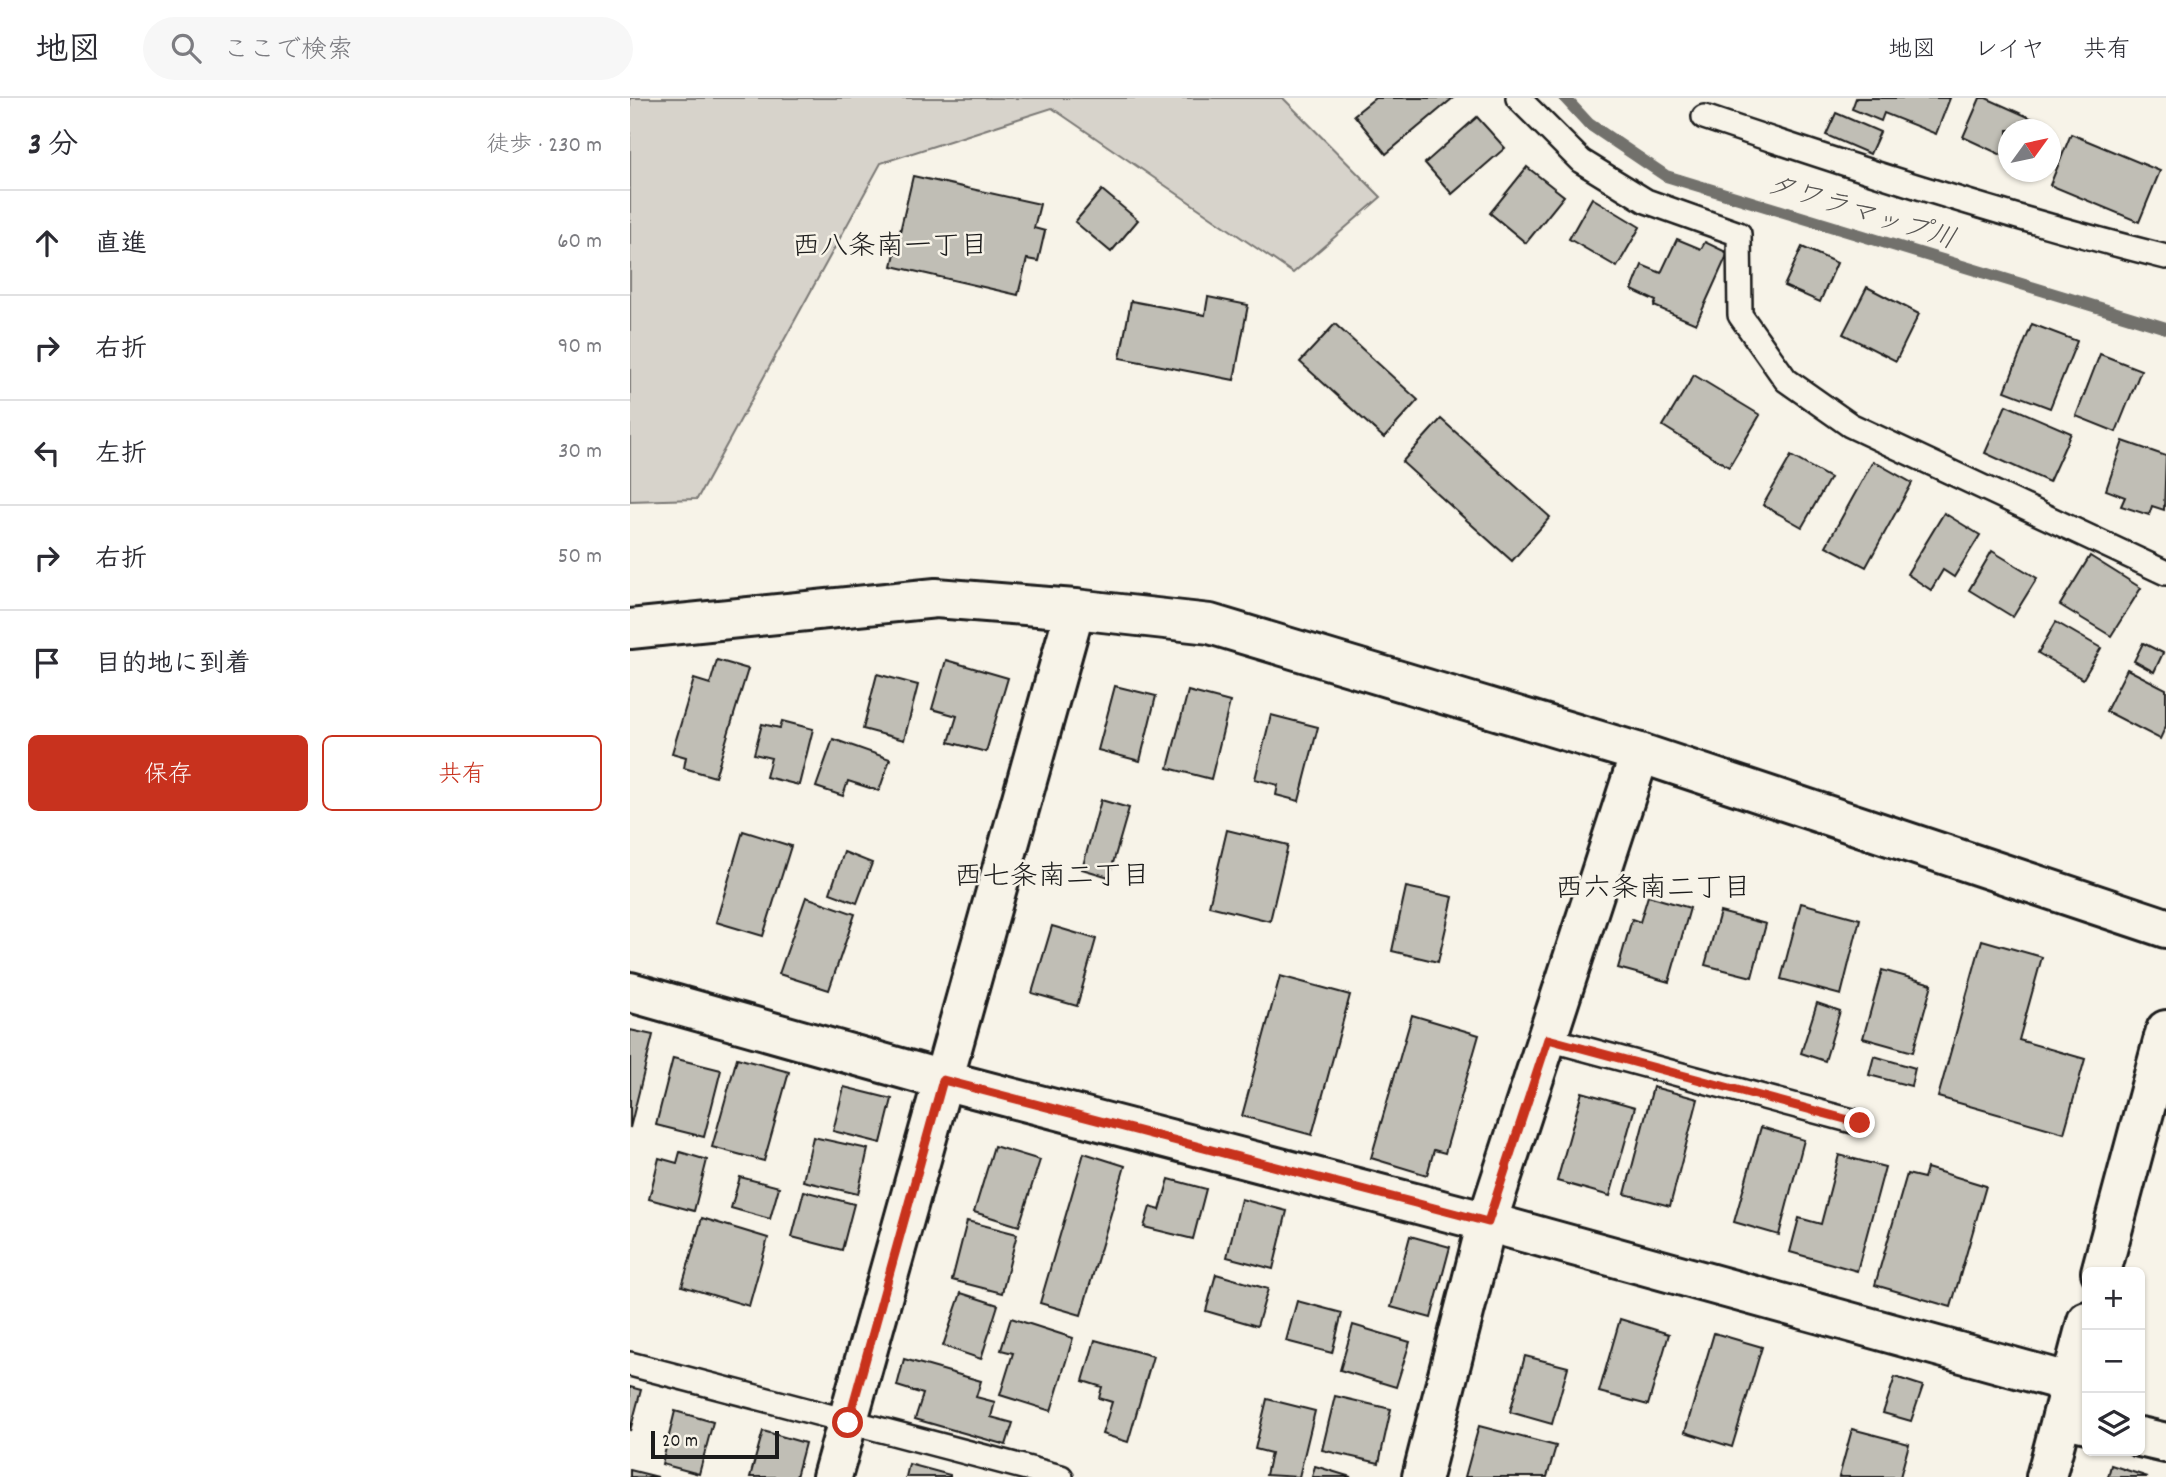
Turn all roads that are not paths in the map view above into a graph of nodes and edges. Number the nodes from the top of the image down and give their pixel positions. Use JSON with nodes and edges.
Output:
{"nodes":[{"id":1,"x":1518,"y":98,"type":"edge"},
{"id":2,"x":1704,"y":117,"type":"dead end"},
{"id":3,"x":2166,"y":257,"type":"edge"},
{"id":4,"x":2166,"y":573,"type":"edge"},
{"id":5,"x":1075,"y":609,"type":"junction"},
{"id":6,"x":630,"y":629,"type":"edge"},
{"id":7,"x":1640,"y":753,"type":"junction"},
{"id":8,"x":2166,"y":928,"type":"edge"},
{"id":9,"x":630,"y":992,"type":"edge"},
{"id":10,"x":2166,"y":1031,"type":"edge"},
{"id":11,"x":1548,"y":1039,"type":"junction"},
{"id":12,"x":943,"y":1080,"type":"junction"},
{"id":13,"x":1860,"y":1123,"type":"dead end"},
{"id":14,"x":1488,"y":1222,"type":"junction"},
{"id":15,"x":2102,"y":1267,"type":"edge"},
{"id":16,"x":2086,"y":1330,"type":"edge"},
{"id":17,"x":630,"y":1364,"type":"edge"},
{"id":18,"x":2073,"y":1408,"type":"edge"},
{"id":19,"x":848,"y":1423,"type":"junction"},
{"id":20,"x":2145,"y":1438,"type":"edge"},
{"id":21,"x":2166,"y":1443,"type":"edge"},
{"id":22,"x":832,"y":1477,"type":"edge"},
{"id":23,"x":1061,"y":1477,"type":"edge"},
{"id":24,"x":1422,"y":1477,"type":"edge"},
{"id":25,"x":2046,"y":1477,"type":"edge"}],
"edges":[{"from":1,"to":4,"type":"lane"},
{"from":2,"to":3,"type":"lane"},
{"from":5,"to":6,"type":"street"},
{"from":5,"to":7,"type":"street"},
{"from":5,"to":12,"type":"street"},
{"from":7,"to":8,"type":"street"},
{"from":7,"to":11,"type":"street"},
{"from":9,"to":12,"type":"street"},
{"from":10,"to":15,"type":"street"},
{"from":11,"to":13,"type":"lane"},
{"from":11,"to":14,"type":"street"},
{"from":12,"to":14,"type":"street"},
{"from":12,"to":19,"type":"street"},
{"from":14,"to":18,"type":"street"},
{"from":14,"to":24,"type":"street"},
{"from":16,"to":18,"type":"street"},
{"from":17,"to":19,"type":"lane"},
{"from":18,"to":25,"type":"street"},
{"from":19,"to":22,"type":"street"},
{"from":19,"to":23,"type":"lane"},
{"from":20,"to":21,"type":"street"}]}
